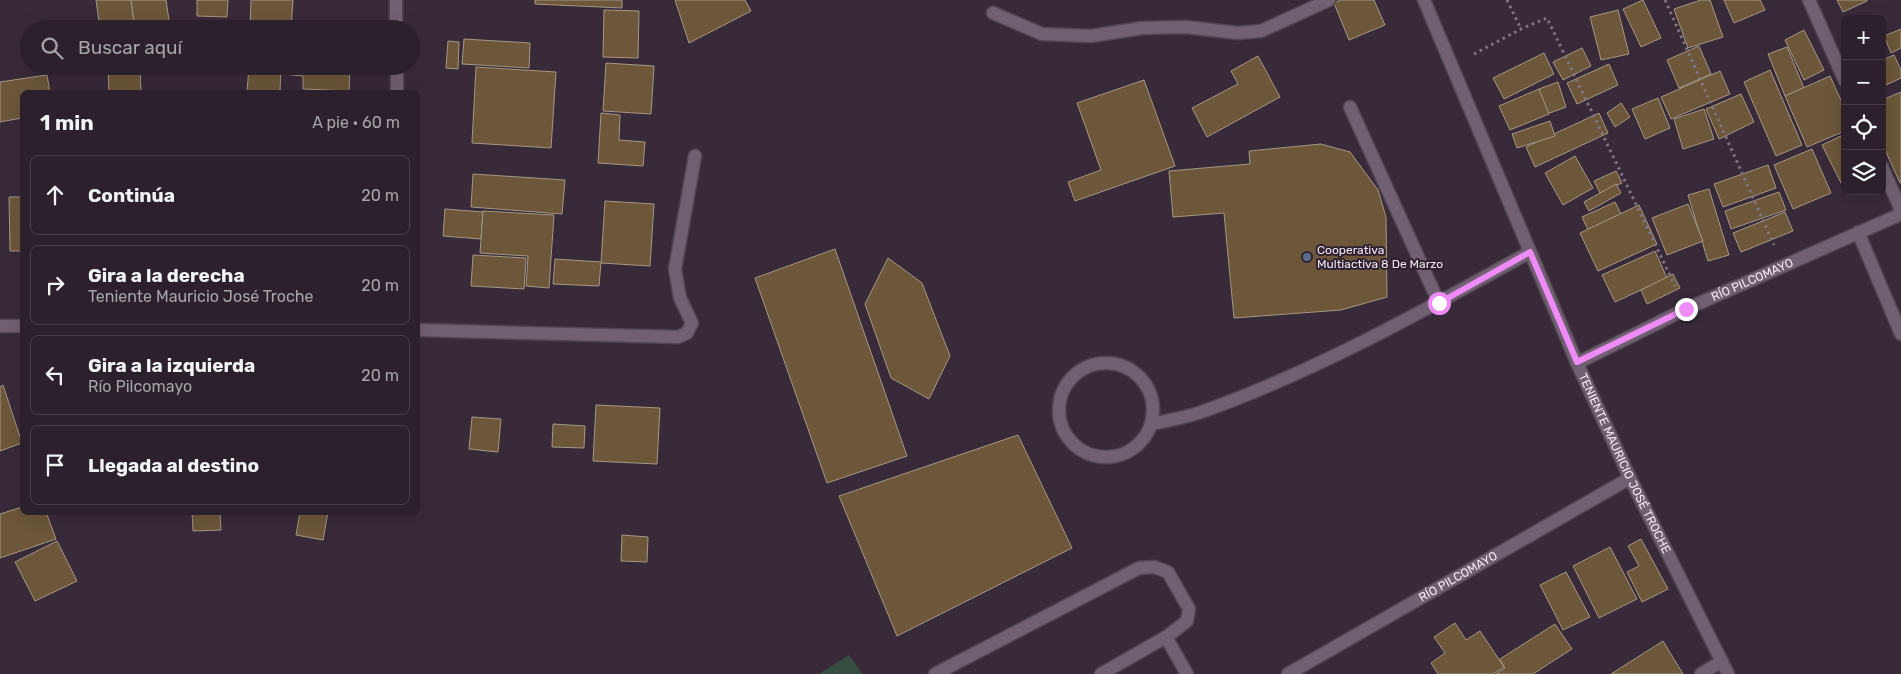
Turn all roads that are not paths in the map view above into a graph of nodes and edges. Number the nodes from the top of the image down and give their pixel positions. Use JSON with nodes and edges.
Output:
{"nodes":[{"id":1,"x":396,"y":0,"type":"edge"},
{"id":2,"x":1328,"y":0,"type":"edge"},
{"id":3,"x":1424,"y":0,"type":"edge"},
{"id":4,"x":1809,"y":0,"type":"edge"},
{"id":5,"x":992,"y":13,"type":"dead end"},
{"id":6,"x":396,"y":20,"type":"edge"},
{"id":7,"x":1841,"y":72,"type":"edge"},
{"id":8,"x":397,"y":75,"type":"edge"},
{"id":9,"x":397,"y":90,"type":"edge"},
{"id":10,"x":1350,"y":107,"type":"dead end"},
{"id":11,"x":695,"y":156,"type":"dead end"},
{"id":12,"x":1886,"y":176,"type":"edge"},
{"id":13,"x":1901,"y":210,"type":"edge"},
{"id":14,"x":1901,"y":214,"type":"edge"},
{"id":15,"x":1858,"y":232,"type":"junction"},
{"id":16,"x":1530,"y":252,"type":"junction"},
{"id":17,"x":1439,"y":303,"type":"junction"},
{"id":18,"x":0,"y":326,"type":"edge"},
{"id":19,"x":20,"y":326,"type":"edge"},
{"id":20,"x":420,"y":330,"type":"edge"},
{"id":21,"x":1901,"y":334,"type":"edge"},
{"id":22,"x":1577,"y":362,"type":"junction"},
{"id":23,"x":1152,"y":424,"type":"junction"},
{"id":24,"x":1630,"y":478,"type":"junction"},
{"id":25,"x":1166,"y":637,"type":"junction"},
{"id":26,"x":1722,"y":662,"type":"junction"},
{"id":27,"x":935,"y":674,"type":"edge"},
{"id":28,"x":1100,"y":674,"type":"edge"},
{"id":29,"x":1187,"y":674,"type":"edge"},
{"id":30,"x":1288,"y":674,"type":"edge"},
{"id":31,"x":1701,"y":674,"type":"edge"},
{"id":32,"x":1728,"y":674,"type":"edge"}],
"edges":[{"from":1,"to":6,"type":"street"},
{"from":2,"to":5,"type":"street"},
{"from":3,"to":16,"type":"street","name":"TENIENTE MAURICIO JOSÉ TROCHE"},
{"from":4,"to":7,"type":"street"},
{"from":8,"to":9,"type":"street"},
{"from":10,"to":17,"type":"street"},
{"from":11,"to":20,"type":"street"},
{"from":12,"to":13,"type":"street"},
{"from":14,"to":15,"type":"street","name":"RÍO PILCOMAYO"},
{"from":15,"to":21,"type":"street"},
{"from":15,"to":22,"type":"street","name":"RÍO PILCOMAYO"},
{"from":16,"to":17,"type":"street"},
{"from":16,"to":22,"type":"street","name":"TENIENTE MAURICIO JOSÉ TROCHE"},
{"from":17,"to":23,"type":"street"},
{"from":18,"to":19,"type":"street"},
{"from":22,"to":24,"type":"street","name":"TENIENTE MAURICIO JOSÉ TROCHE"},
{"from":23,"to":23,"type":"street"},
{"from":24,"to":26,"type":"street","name":"TENIENTE MAURICIO JOSÉ TROCHE"},
{"from":24,"to":30,"type":"street","name":"RÍO PILCOMAYO"},
{"from":25,"to":27,"type":"street"},
{"from":25,"to":28,"type":"street"},
{"from":25,"to":29,"type":"street"},
{"from":26,"to":31,"type":"street"},
{"from":26,"to":32,"type":"street","name":"TENIENTE MAURICIO JOSÉ TROCHE"}]}
